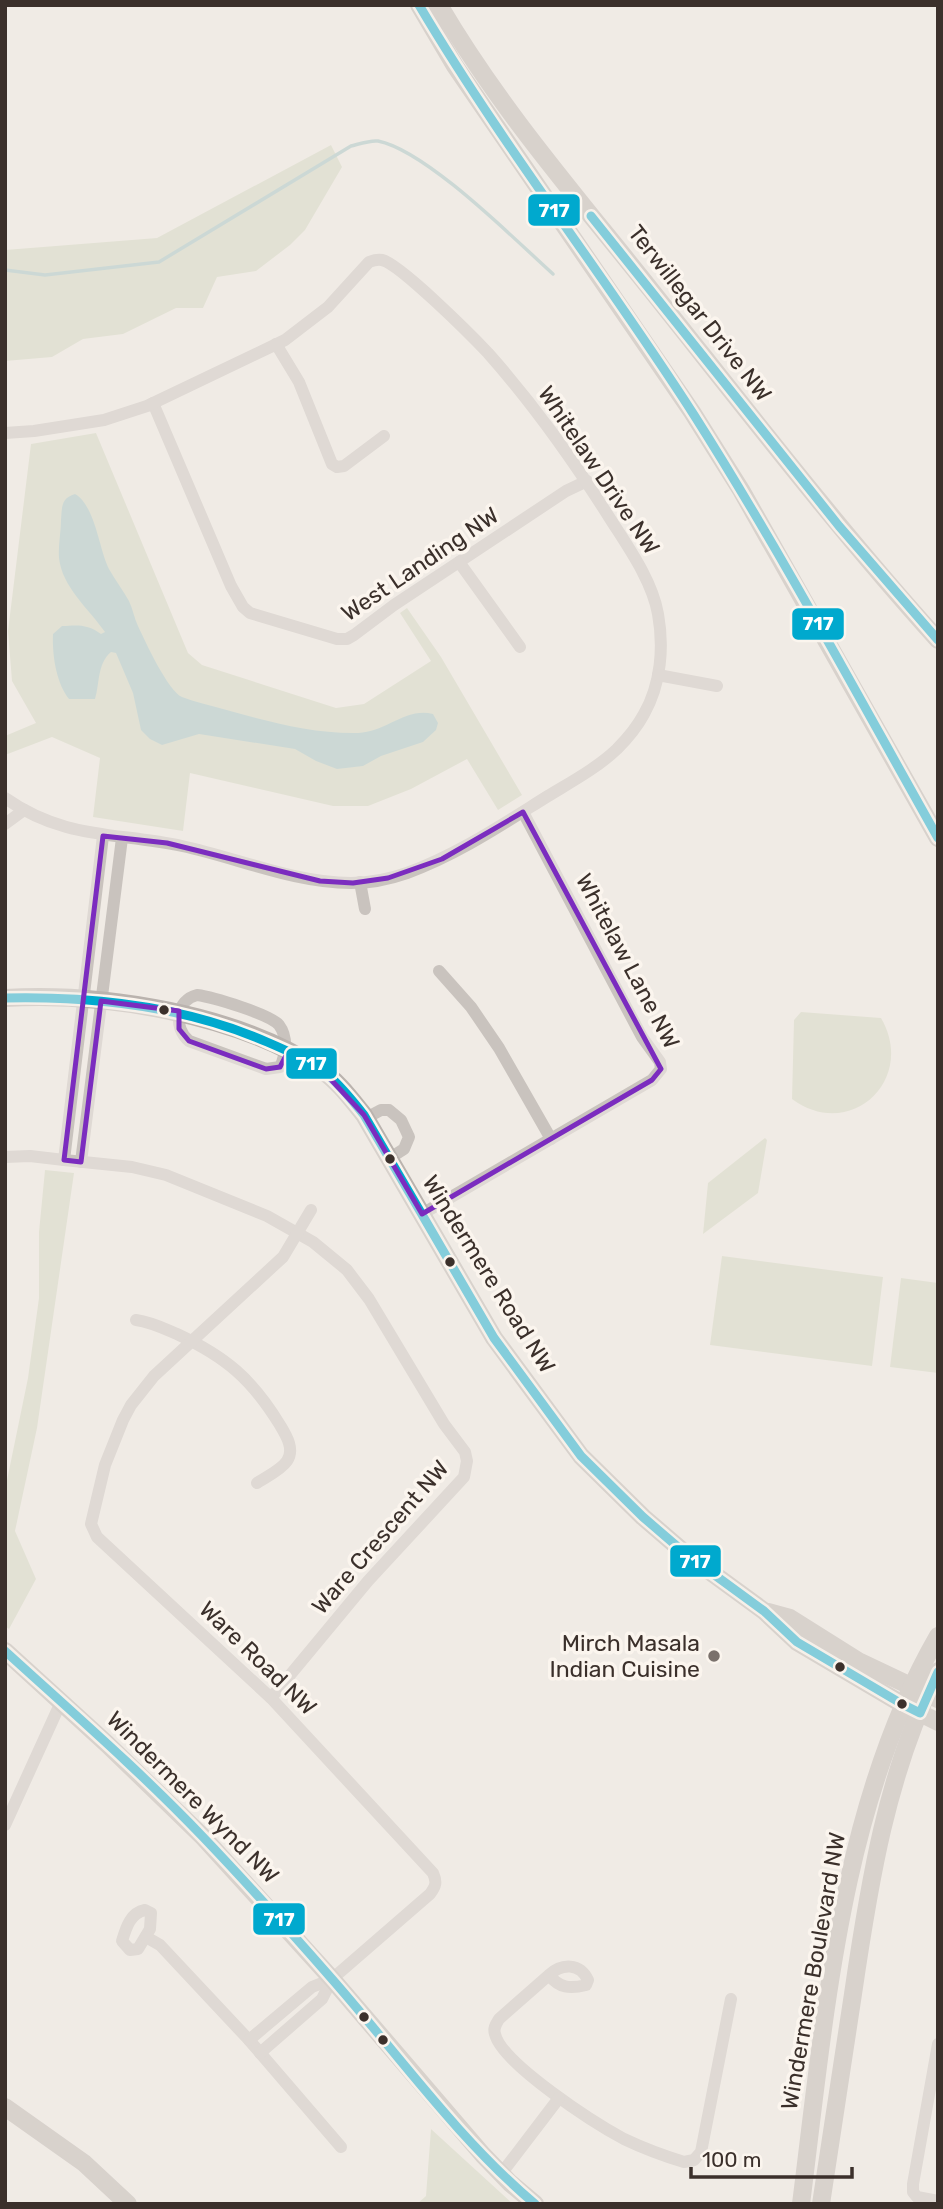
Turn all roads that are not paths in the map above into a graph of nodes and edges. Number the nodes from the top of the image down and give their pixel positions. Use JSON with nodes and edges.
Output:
{"nodes":[{"id":1,"x":419,"y":5,"type":"edge"},
{"id":2,"x":439,"y":5,"type":"edge"},
{"id":3,"x":276,"y":344,"type":"junction"},
{"id":4,"x":153,"y":403,"type":"junction"},
{"id":5,"x":5,"y":433,"type":"edge"},
{"id":6,"x":384,"y":436,"type":"dead end"},
{"id":7,"x":587,"y":481,"type":"junction"},
{"id":8,"x":459,"y":562,"type":"junction"},
{"id":9,"x":938,"y":640,"type":"edge"},
{"id":10,"x":520,"y":647,"type":"dead end"},
{"id":11,"x":658,"y":675,"type":"junction"},
{"id":12,"x":716,"y":685,"type":"dead end"},
{"id":13,"x":5,"y":798,"type":"edge"},
{"id":14,"x":24,"y":810,"type":"junction"},
{"id":15,"x":523,"y":812,"type":"junction"},
{"id":16,"x":5,"y":824,"type":"edge"},
{"id":17,"x":103,"y":836,"type":"junction"},
{"id":18,"x":122,"y":838,"type":"junction"},
{"id":19,"x":938,"y":838,"type":"edge"},
{"id":20,"x":360,"y":882,"type":"junction"},
{"id":21,"x":365,"y":909,"type":"dead end"},
{"id":22,"x":439,"y":971,"type":"dead end"},
{"id":23,"x":5,"y":998,"type":"edge"},
{"id":24,"x":92,"y":1000,"type":"junction"},
{"id":25,"x":179,"y":1013,"type":"junction"},
{"id":26,"x":285,"y":1050,"type":"junction"},
{"id":27,"x":366,"y":1118,"type":"junction"},
{"id":28,"x":551,"y":1139,"type":"junction"},
{"id":29,"x":5,"y":1157,"type":"edge"},
{"id":30,"x":390,"y":1158,"type":"junction"},
{"id":31,"x":64,"y":1160,"type":"junction"},
{"id":32,"x":81,"y":1162,"type":"junction"},
{"id":33,"x":311,"y":1210,"type":"dead end"},
{"id":34,"x":422,"y":1214,"type":"junction"},
{"id":35,"x":299,"y":1233,"type":"junction"},
{"id":36,"x":136,"y":1320,"type":"dead end"},
{"id":37,"x":192,"y":1341,"type":"junction"},
{"id":38,"x":257,"y":1483,"type":"dead end"},
{"id":39,"x":764,"y":1611,"type":"junction"},
{"id":40,"x":938,"y":1636,"type":"edge"},
{"id":41,"x":5,"y":1651,"type":"edge"},
{"id":42,"x":938,"y":1671,"type":"edge"},
{"id":43,"x":925,"y":1693,"type":"edge"},
{"id":44,"x":271,"y":1698,"type":"junction"},
{"id":45,"x":61,"y":1702,"type":"junction"},
{"id":46,"x":902,"y":1704,"type":"junction"},
{"id":47,"x":920,"y":1713,"type":"junction"},
{"id":48,"x":938,"y":1722,"type":"edge"},
{"id":49,"x":5,"y":1825,"type":"edge"},
{"id":50,"x":146,"y":1937,"type":"dead end"},
{"id":51,"x":549,"y":1975,"type":"dead end"},
{"id":52,"x":332,"y":1979,"type":"junction"},
{"id":53,"x":731,"y":1998,"type":"dead end"},
{"id":54,"x":249,"y":2040,"type":"junction"},
{"id":55,"x":938,"y":2043,"type":"edge"},
{"id":56,"x":260,"y":2053,"type":"junction"},
{"id":57,"x":559,"y":2098,"type":"junction"},
{"id":58,"x":5,"y":2107,"type":"edge"},
{"id":59,"x":341,"y":2147,"type":"dead end"},
{"id":60,"x":501,"y":2174,"type":"junction"},
{"id":61,"x":938,"y":2201,"type":"edge"},
{"id":62,"x":128,"y":2204,"type":"edge"},
{"id":63,"x":535,"y":2204,"type":"edge"},
{"id":64,"x":801,"y":2204,"type":"edge"},
{"id":65,"x":821,"y":2204,"type":"edge"}],
"edges":[{"from":1,"to":19,"type":"street"},
{"from":2,"to":9,"type":"street","name":"Terwillegar Drive NW"},
{"from":3,"to":4,"type":"street"},
{"from":3,"to":6,"type":"street"},
{"from":3,"to":7,"type":"street","name":"Whitelaw Drive NW"},
{"from":4,"to":5,"type":"street"},
{"from":4,"to":8,"type":"street","name":"West Landing NW"},
{"from":7,"to":8,"type":"street","name":"West Landing NW"},
{"from":7,"to":11,"type":"street","name":"Whitelaw Drive NW"},
{"from":8,"to":10,"type":"street"},
{"from":11,"to":12,"type":"street"},
{"from":11,"to":15,"type":"street","name":"Whitelaw Drive NW"},
{"from":13,"to":14,"type":"street","name":"Whitelaw Drive NW"},
{"from":14,"to":16,"type":"street"},
{"from":14,"to":17,"type":"street","name":"Whitelaw Drive NW"},
{"from":15,"to":20,"type":"street","name":"Whitelaw Drive NW"},
{"from":15,"to":28,"type":"street","name":"Whitelaw Lane NW"},
{"from":17,"to":18,"type":"street","name":"Whitelaw Drive NW"},
{"from":17,"to":24,"type":"street"},
{"from":18,"to":20,"type":"street","name":"Whitelaw Drive NW"},
{"from":18,"to":24,"type":"street"},
{"from":20,"to":21,"type":"street"},
{"from":22,"to":28,"type":"street"},
{"from":23,"to":24,"type":"street","name":"Windermere Road NW"},
{"from":24,"to":25,"type":"street","name":"Windermere Road NW"},
{"from":24,"to":31,"type":"street"},
{"from":24,"to":32,"type":"street"},
{"from":25,"to":26,"type":"street","name":"Windermere Road NW"},
{"from":25,"to":26,"type":"street"},
{"from":26,"to":27,"type":"street","name":"Windermere Road NW"},
{"from":27,"to":30,"type":"street","name":"Windermere Road NW"},
{"from":27,"to":30,"type":"street"},
{"from":28,"to":34,"type":"street","name":"Whitelaw Lane NW"},
{"from":29,"to":31,"type":"street","name":"Ware Crescent NW"},
{"from":30,"to":34,"type":"street","name":"Windermere Road NW"},
{"from":31,"to":32,"type":"street","name":"Ware Crescent NW"},
{"from":32,"to":35,"type":"street","name":"Ware Crescent NW"},
{"from":33,"to":35,"type":"street"},
{"from":34,"to":39,"type":"street","name":"Windermere Road NW"},
{"from":35,"to":37,"type":"street","name":"Ware Road NW"},
{"from":35,"to":44,"type":"street","name":"Ware Crescent NW"},
{"from":36,"to":37,"type":"street"},
{"from":37,"to":38,"type":"street"},
{"from":37,"to":44,"type":"street","name":"Ware Road NW"},
{"from":39,"to":43,"type":"street","name":"Windermere Road NW"},
{"from":39,"to":46,"type":"street","name":"Windermere Road NW"},
{"from":40,"to":43,"type":"street","name":"Windermere Boulevard NW"},
{"from":41,"to":45,"type":"street","name":"Windermere Wynd NW"},
{"from":42,"to":43,"type":"street","name":"Windermere Boulevard NW"},
{"from":43,"to":46,"type":"street","name":"Windermere Boulevard NW"},
{"from":43,"to":47,"type":"street","name":"Windermere Boulevard NW"},
{"from":44,"to":52,"type":"street","name":"Ware Road NW"},
{"from":45,"to":49,"type":"street"},
{"from":45,"to":52,"type":"street","name":"Windermere Wynd NW"},
{"from":46,"to":47,"type":"street","name":"Windermere Road NW"},
{"from":46,"to":64,"type":"street","name":"Windermere Boulevard NW"},
{"from":47,"to":48,"type":"street","name":"Windermere Road NW"},
{"from":47,"to":65,"type":"street","name":"Windermere Boulevard NW"},
{"from":50,"to":54,"type":"street"},
{"from":51,"to":57,"type":"street"},
{"from":52,"to":54,"type":"street"},
{"from":52,"to":56,"type":"street"},
{"from":52,"to":60,"type":"street","name":"Windermere Wynd NW"},
{"from":53,"to":57,"type":"street"},
{"from":54,"to":56,"type":"street"},
{"from":55,"to":61,"type":"street"},
{"from":56,"to":59,"type":"street"},
{"from":57,"to":60,"type":"street"},
{"from":58,"to":62,"type":"street"},
{"from":60,"to":63,"type":"street","name":"Windermere Wynd NW"}]}
